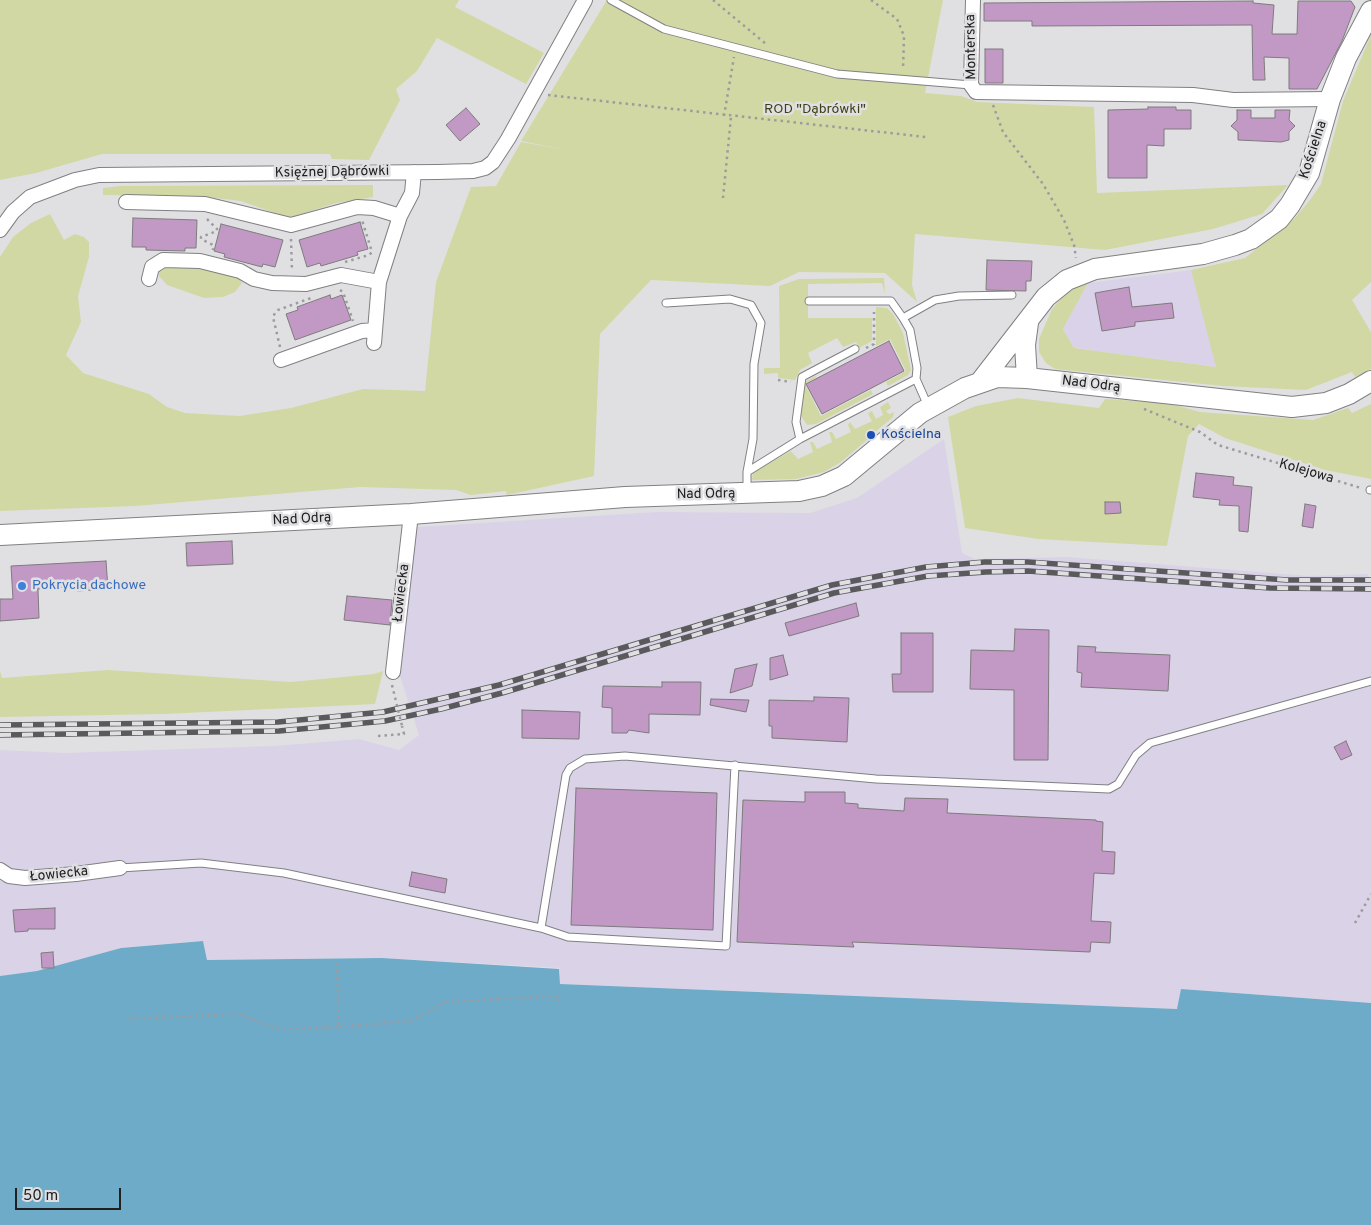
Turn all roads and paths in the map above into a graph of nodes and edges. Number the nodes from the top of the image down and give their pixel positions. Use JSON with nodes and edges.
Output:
{"nodes":[{"id":1,"x":585,"y":0,"type":"edge"},
{"id":2,"x":611,"y":0,"type":"edge"},
{"id":3,"x":713,"y":0,"type":"edge"},
{"id":4,"x":871,"y":0,"type":"edge"},
{"id":5,"x":973,"y":0,"type":"edge"},
{"id":6,"x":1371,"y":11,"type":"edge"},
{"id":7,"x":736,"y":49,"type":"junction"},
{"id":8,"x":787,"y":61,"type":"junction"},
{"id":9,"x":903,"y":80,"type":"junction"},
{"id":10,"x":535,"y":90,"type":"junction"},
{"id":11,"x":979,"y":90,"type":"junction"},
{"id":12,"x":1330,"y":99,"type":"junction"},
{"id":13,"x":724,"y":116,"type":"junction"},
{"id":14,"x":731,"y":116,"type":"junction"},
{"id":15,"x":926,"y":137,"type":"dead end"},
{"id":16,"x":414,"y":172,"type":"junction"},
{"id":17,"x":724,"y":198,"type":"dead end"},
{"id":18,"x":126,"y":202,"type":"dead end"},
{"id":19,"x":365,"y":215,"type":"dead end"},
{"id":20,"x":400,"y":216,"type":"junction"},
{"id":21,"x":205,"y":217,"type":"dead end"},
{"id":22,"x":291,"y":225,"type":"junction"},
{"id":23,"x":0,"y":230,"type":"edge"},
{"id":24,"x":211,"y":256,"type":"dead end"},
{"id":25,"x":344,"y":262,"type":"dead end"},
{"id":26,"x":1077,"y":265,"type":"dead end"},
{"id":27,"x":292,"y":276,"type":"dead end"},
{"id":28,"x":149,"y":280,"type":"dead end"},
{"id":29,"x":379,"y":282,"type":"junction"},
{"id":30,"x":338,"y":289,"type":"dead end"},
{"id":31,"x":319,"y":295,"type":"dead end"},
{"id":32,"x":1012,"y":295,"type":"dead end"},
{"id":33,"x":872,"y":300,"type":"junction"},
{"id":34,"x":809,"y":301,"type":"dead end"},
{"id":35,"x":666,"y":303,"type":"dead end"},
{"id":36,"x":1031,"y":316,"type":"junction"},
{"id":37,"x":903,"y":318,"type":"junction"},
{"id":38,"x":354,"y":324,"type":"dead end"},
{"id":39,"x":874,"y":342,"type":"dead end"},
{"id":40,"x":854,"y":349,"type":"dead end"},
{"id":41,"x":296,"y":355,"type":"junction"},
{"id":42,"x":281,"y":360,"type":"dead end"},
{"id":43,"x":1027,"y":378,"type":"junction"},
{"id":44,"x":916,"y":379,"type":"junction"},
{"id":45,"x":778,"y":380,"type":"dead end"},
{"id":46,"x":1371,"y":381,"type":"edge"},
{"id":47,"x":796,"y":382,"type":"dead end"},
{"id":48,"x":981,"y":382,"type":"junction"},
{"id":49,"x":1140,"y":406,"type":"dead end"},
{"id":50,"x":929,"y":407,"type":"junction"},
{"id":51,"x":800,"y":439,"type":"junction"},
{"id":52,"x":747,"y":472,"type":"junction"},
{"id":53,"x":1370,"y":490,"type":"edge"},
{"id":54,"x":747,"y":494,"type":"junction"},
{"id":55,"x":411,"y":514,"type":"junction"},
{"id":56,"x":0,"y":535,"type":"edge"},
{"id":57,"x":392,"y":679,"type":"joint"},
{"id":58,"x":1371,"y":681,"type":"edge"},
{"id":59,"x":378,"y":736,"type":"dead end"},
{"id":60,"x":735,"y":765,"type":"junction"},
{"id":61,"x":120,"y":868,"type":"joint"},
{"id":62,"x":0,"y":870,"type":"edge"},
{"id":63,"x":1371,"y":894,"type":"edge"},
{"id":64,"x":1355,"y":923,"type":"dead end"},
{"id":65,"x":542,"y":928,"type":"junction"},
{"id":66,"x":336,"y":959,"type":"dead end"},
{"id":67,"x":558,"y":1004,"type":"dead end"},
{"id":68,"x":130,"y":1019,"type":"dead end"},
{"id":69,"x":338,"y":1027,"type":"junction"}],
"edges":[{"from":1,"to":10,"type":"street","name":"Księżnej Dąbrówki"},
{"from":2,"to":7,"type":"lane"},
{"from":3,"to":8,"type":"path"},
{"from":4,"to":9,"type":"path"},
{"from":5,"to":11,"type":"street","name":"Monterska"},
{"from":6,"to":12,"type":"street","name":"Kościelna"},
{"from":7,"to":8,"type":"lane"},
{"from":7,"to":13,"type":"path"},
{"from":8,"to":9,"type":"lane"},
{"from":9,"to":11,"type":"lane"},
{"from":10,"to":13,"type":"path"},
{"from":10,"to":16,"type":"street","name":"Księżnej Dąbrówki"},
{"from":11,"to":12,"type":"street","name":"Kościelna"},
{"from":11,"to":26,"type":"path"},
{"from":12,"to":36,"type":"street","name":"Kościelna"},
{"from":13,"to":14,"type":"path"},
{"from":14,"to":15,"type":"path"},
{"from":14,"to":17,"type":"path"},
{"from":16,"to":20,"type":"street"},
{"from":16,"to":23,"type":"street","name":"Księżnej Dąbrówki"},
{"from":18,"to":22,"type":"street"},
{"from":19,"to":25,"type":"path"},
{"from":20,"to":22,"type":"street"},
{"from":20,"to":29,"type":"street"},
{"from":21,"to":24,"type":"path"},
{"from":22,"to":27,"type":"path"},
{"from":28,"to":29,"type":"street"},
{"from":29,"to":41,"type":"street"},
{"from":30,"to":38,"type":"path"},
{"from":31,"to":41,"type":"path"},
{"from":32,"to":37,"type":"lane"},
{"from":33,"to":34,"type":"lane"},
{"from":33,"to":37,"type":"lane"},
{"from":33,"to":39,"type":"path"},
{"from":35,"to":52,"type":"lane"},
{"from":36,"to":43,"type":"street","name":"Kościelna"},
{"from":36,"to":48,"type":"street","name":"Kościelna"},
{"from":37,"to":44,"type":"lane"},
{"from":40,"to":51,"type":"lane"},
{"from":41,"to":42,"type":"street"},
{"from":43,"to":46,"type":"street","name":"Nad Odrą"},
{"from":43,"to":48,"type":"street","name":"Nad Odrą"},
{"from":44,"to":50,"type":"lane"},
{"from":44,"to":51,"type":"lane"},
{"from":45,"to":47,"type":"path"},
{"from":48,"to":50,"type":"street","name":"Nad Odrą"},
{"from":49,"to":53,"type":"path","name":"Kolejowa"},
{"from":50,"to":54,"type":"street","name":"Nad Odrą"},
{"from":51,"to":52,"type":"lane"},
{"from":52,"to":54,"type":"lane"},
{"from":54,"to":55,"type":"street","name":"Nad Odrą"},
{"from":55,"to":56,"type":"street","name":"Nad Odrą"},
{"from":55,"to":57,"type":"street","name":"Łowiecka"},
{"from":57,"to":59,"type":"path","bridge":true},
{"from":58,"to":60,"type":"lane"},
{"from":60,"to":65,"type":"lane"},
{"from":60,"to":65,"type":"lane"},
{"from":61,"to":62,"type":"street","name":"Łowiecka"},
{"from":61,"to":65,"type":"lane"},
{"from":63,"to":64,"type":"path"},
{"from":66,"to":69,"type":"path"},
{"from":67,"to":69,"type":"path"},
{"from":68,"to":69,"type":"path"}]}
